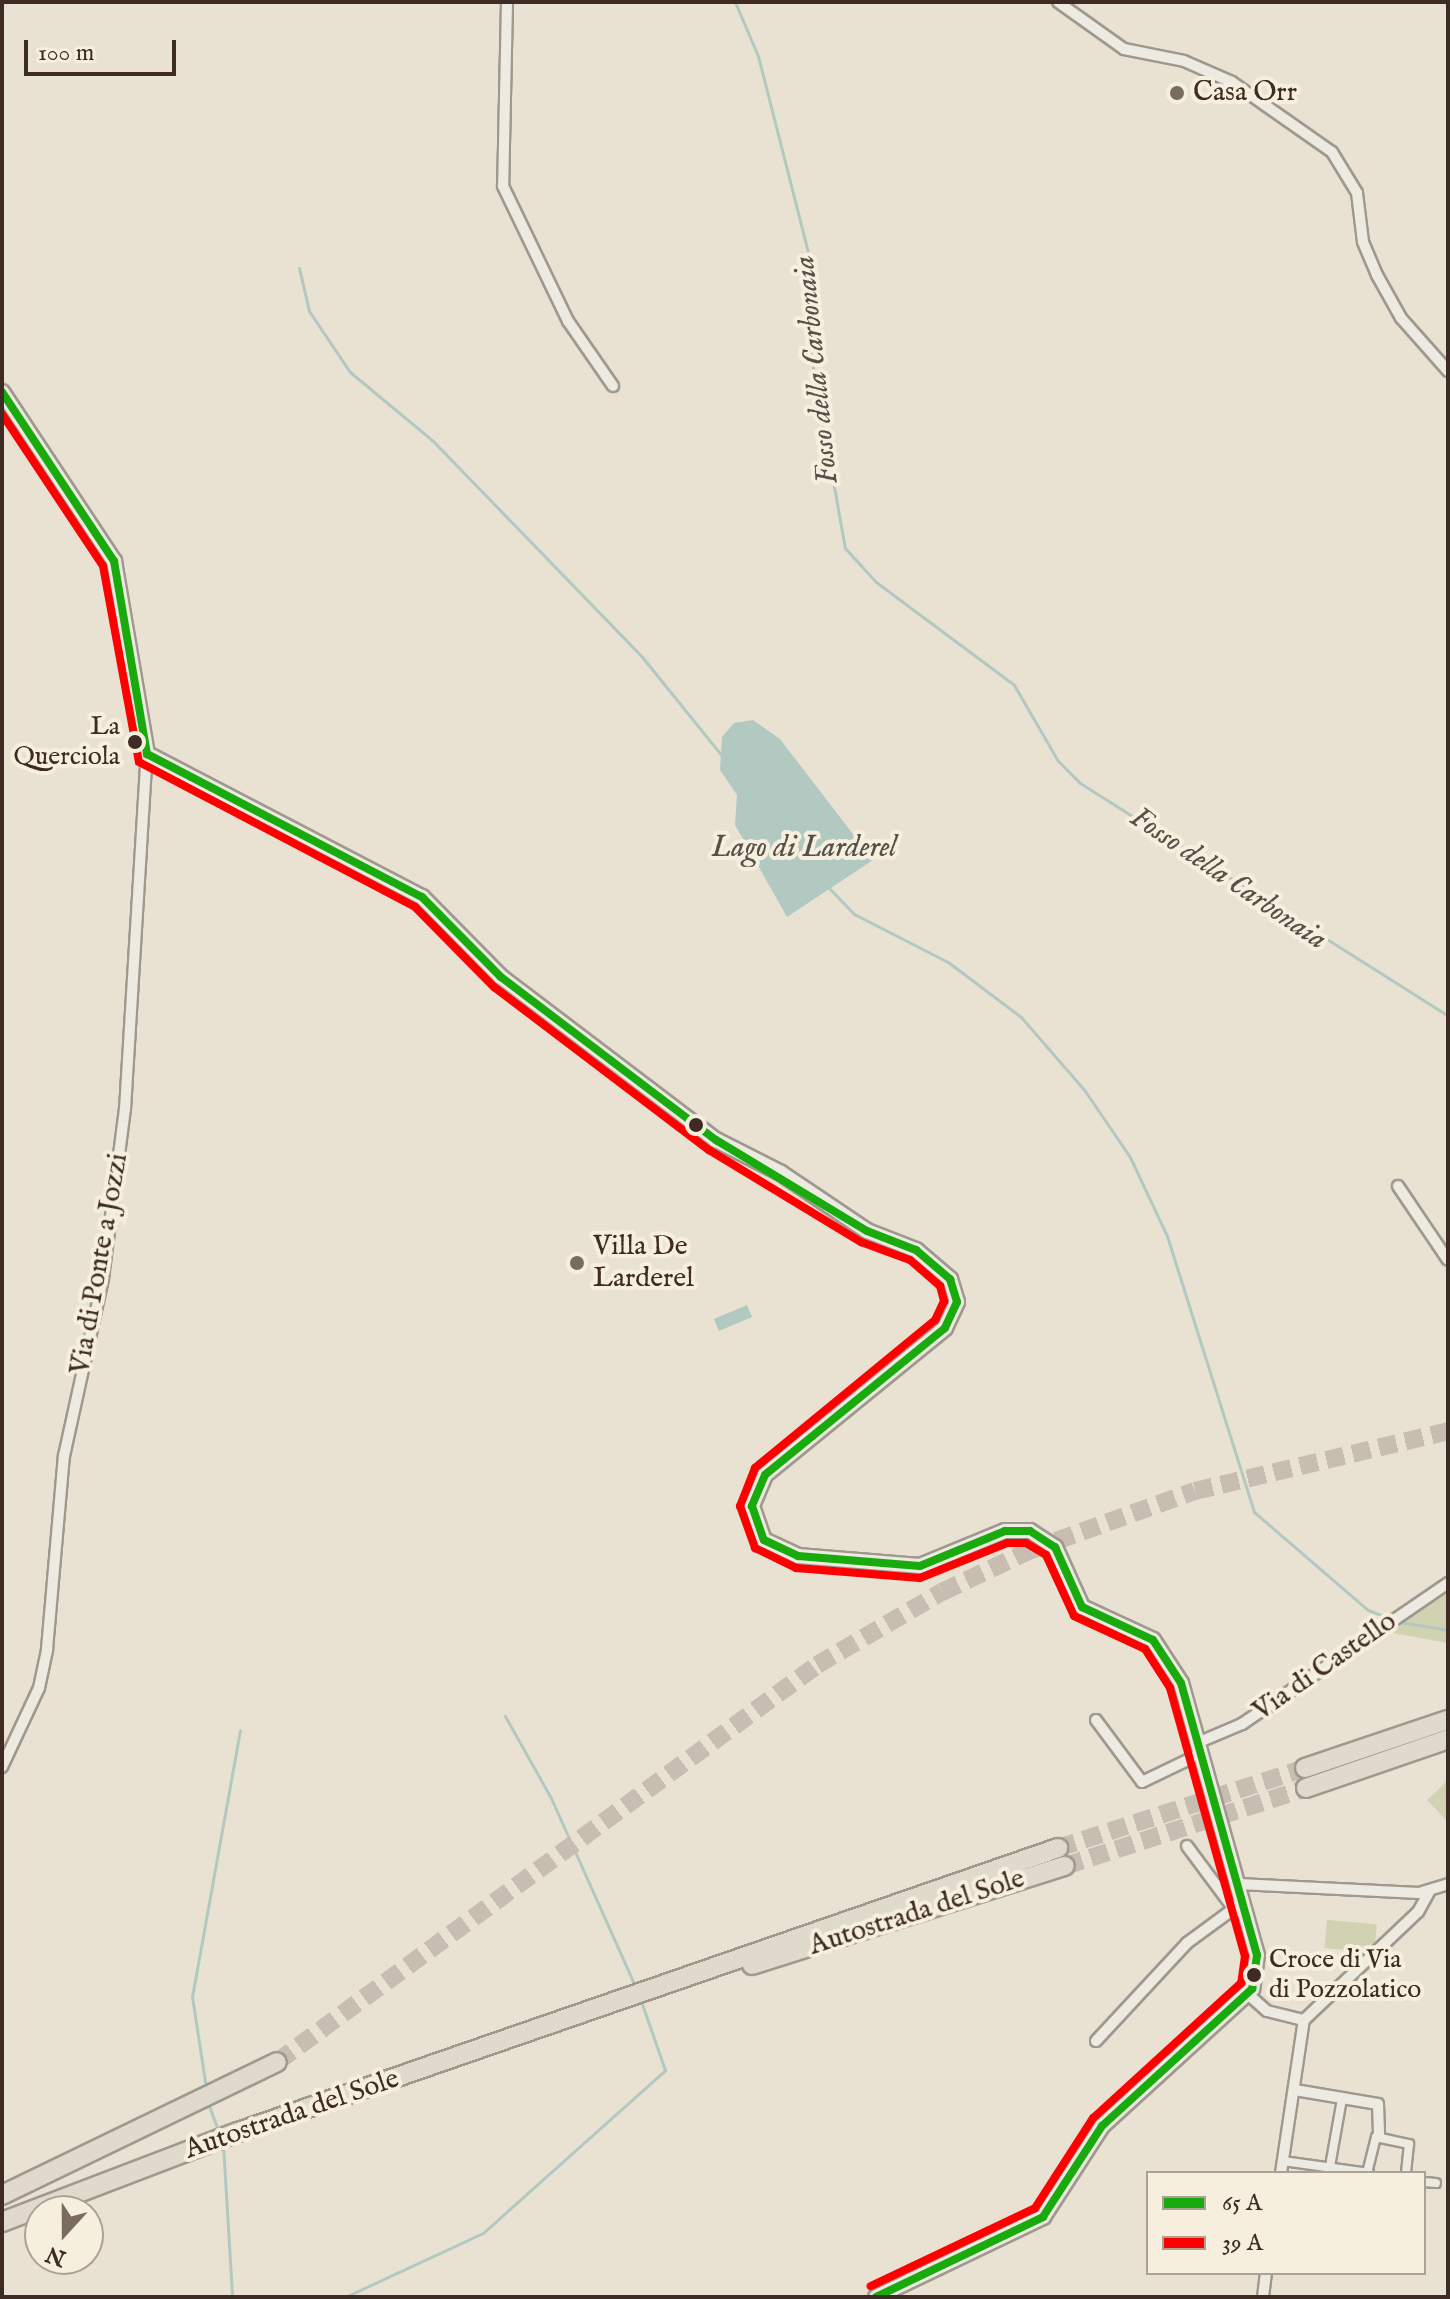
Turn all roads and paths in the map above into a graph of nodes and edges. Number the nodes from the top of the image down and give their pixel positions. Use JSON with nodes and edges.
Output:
{"nodes":[{"id":1,"x":507,"y":2,"type":"edge"},
{"id":2,"x":1058,"y":2,"type":"edge"},
{"id":3,"x":1448,"y":371,"type":"edge"},
{"id":4,"x":613,"y":386,"type":"dead end"},
{"id":5,"x":2,"y":392,"type":"edge"},
{"id":6,"x":147,"y":754,"type":"junction"},
{"id":7,"x":1398,"y":1186,"type":"dead end"},
{"id":8,"x":1448,"y":1260,"type":"edge"},
{"id":9,"x":1448,"y":1583,"type":"edge"},
{"id":10,"x":1096,"y":1720,"type":"dead end"},
{"id":11,"x":1448,"y":1720,"type":"edge"},
{"id":12,"x":1448,"y":1739,"type":"edge"},
{"id":13,"x":1199,"y":1748,"type":"junction"},
{"id":14,"x":2,"y":1767,"type":"edge"},
{"id":15,"x":1305,"y":1768,"type":"tunnel mouth"},
{"id":16,"x":1306,"y":1788,"type":"tunnel mouth"},
{"id":17,"x":1187,"y":1846,"type":"dead end"},
{"id":18,"x":1062,"y":1857,"type":"tunnel mouth"},
{"id":19,"x":1239,"y":1884,"type":"junction"},
{"id":20,"x":1448,"y":1884,"type":"edge"},
{"id":21,"x":1429,"y":1892,"type":"junction"},
{"id":22,"x":1239,"y":1910,"type":"junction"},
{"id":23,"x":1249,"y":1995,"type":"junction"},
{"id":24,"x":1304,"y":2020,"type":"junction"},
{"id":25,"x":1096,"y":2041,"type":"dead end"},
{"id":26,"x":277,"y":2062,"type":"tunnel mouth"},
{"id":27,"x":1295,"y":2090,"type":"junction"},
{"id":28,"x":1342,"y":2099,"type":"junction"},
{"id":29,"x":1379,"y":2137,"type":"junction"},
{"id":30,"x":1283,"y":2161,"type":"junction"},
{"id":31,"x":1329,"y":2170,"type":"edge"},
{"id":32,"x":1281,"y":2171,"type":"edge"},
{"id":33,"x":1369,"y":2171,"type":"edge"},
{"id":34,"x":1406,"y":2171,"type":"edge"},
{"id":35,"x":1426,"y":2182,"type":"edge"},
{"id":36,"x":1436,"y":2183,"type":"dead end"},
{"id":37,"x":2,"y":2195,"type":"edge"},
{"id":38,"x":2,"y":2222,"type":"edge"},
{"id":39,"x":1266,"y":2275,"type":"edge"},
{"id":40,"x":876,"y":2297,"type":"edge"},
{"id":41,"x":1263,"y":2297,"type":"edge"}],
"edges":[{"from":1,"to":4,"type":"street"},
{"from":2,"to":3,"type":"street"},
{"from":5,"to":6,"type":"main road"},
{"from":6,"to":13,"type":"main road"},
{"from":6,"to":14,"type":"street","name":"Via di Ponte a Jozzi"},
{"from":7,"to":8,"type":"street"},
{"from":9,"to":13,"type":"street","name":"Via di Castello"},
{"from":10,"to":13,"type":"street","name":"Via di Castello"},
{"from":11,"to":15,"type":"highway"},
{"from":12,"to":16,"type":"highway"},
{"from":13,"to":19,"type":"main road"},
{"from":17,"to":22,"type":"street"},
{"from":18,"to":38,"type":"highway","name":"Autostrada del Sole"},
{"from":19,"to":21,"type":"street"},
{"from":19,"to":22,"type":"main road"},
{"from":20,"to":21,"type":"street"},
{"from":21,"to":24,"type":"street"},
{"from":22,"to":23,"type":"main road"},
{"from":22,"to":25,"type":"street"},
{"from":23,"to":24,"type":"street"},
{"from":23,"to":40,"type":"main road"},
{"from":24,"to":27,"type":"street"},
{"from":26,"to":37,"type":"highway","name":"Autostrada del Sole"},
{"from":27,"to":28,"type":"street"},
{"from":27,"to":30,"type":"street"},
{"from":28,"to":29,"type":"street"},
{"from":28,"to":31,"type":"street"},
{"from":29,"to":33,"type":"street"},
{"from":29,"to":34,"type":"street"},
{"from":30,"to":31,"type":"street"},
{"from":30,"to":32,"type":"street"},
{"from":35,"to":36,"type":"street"},
{"from":39,"to":41,"type":"street"}]}
